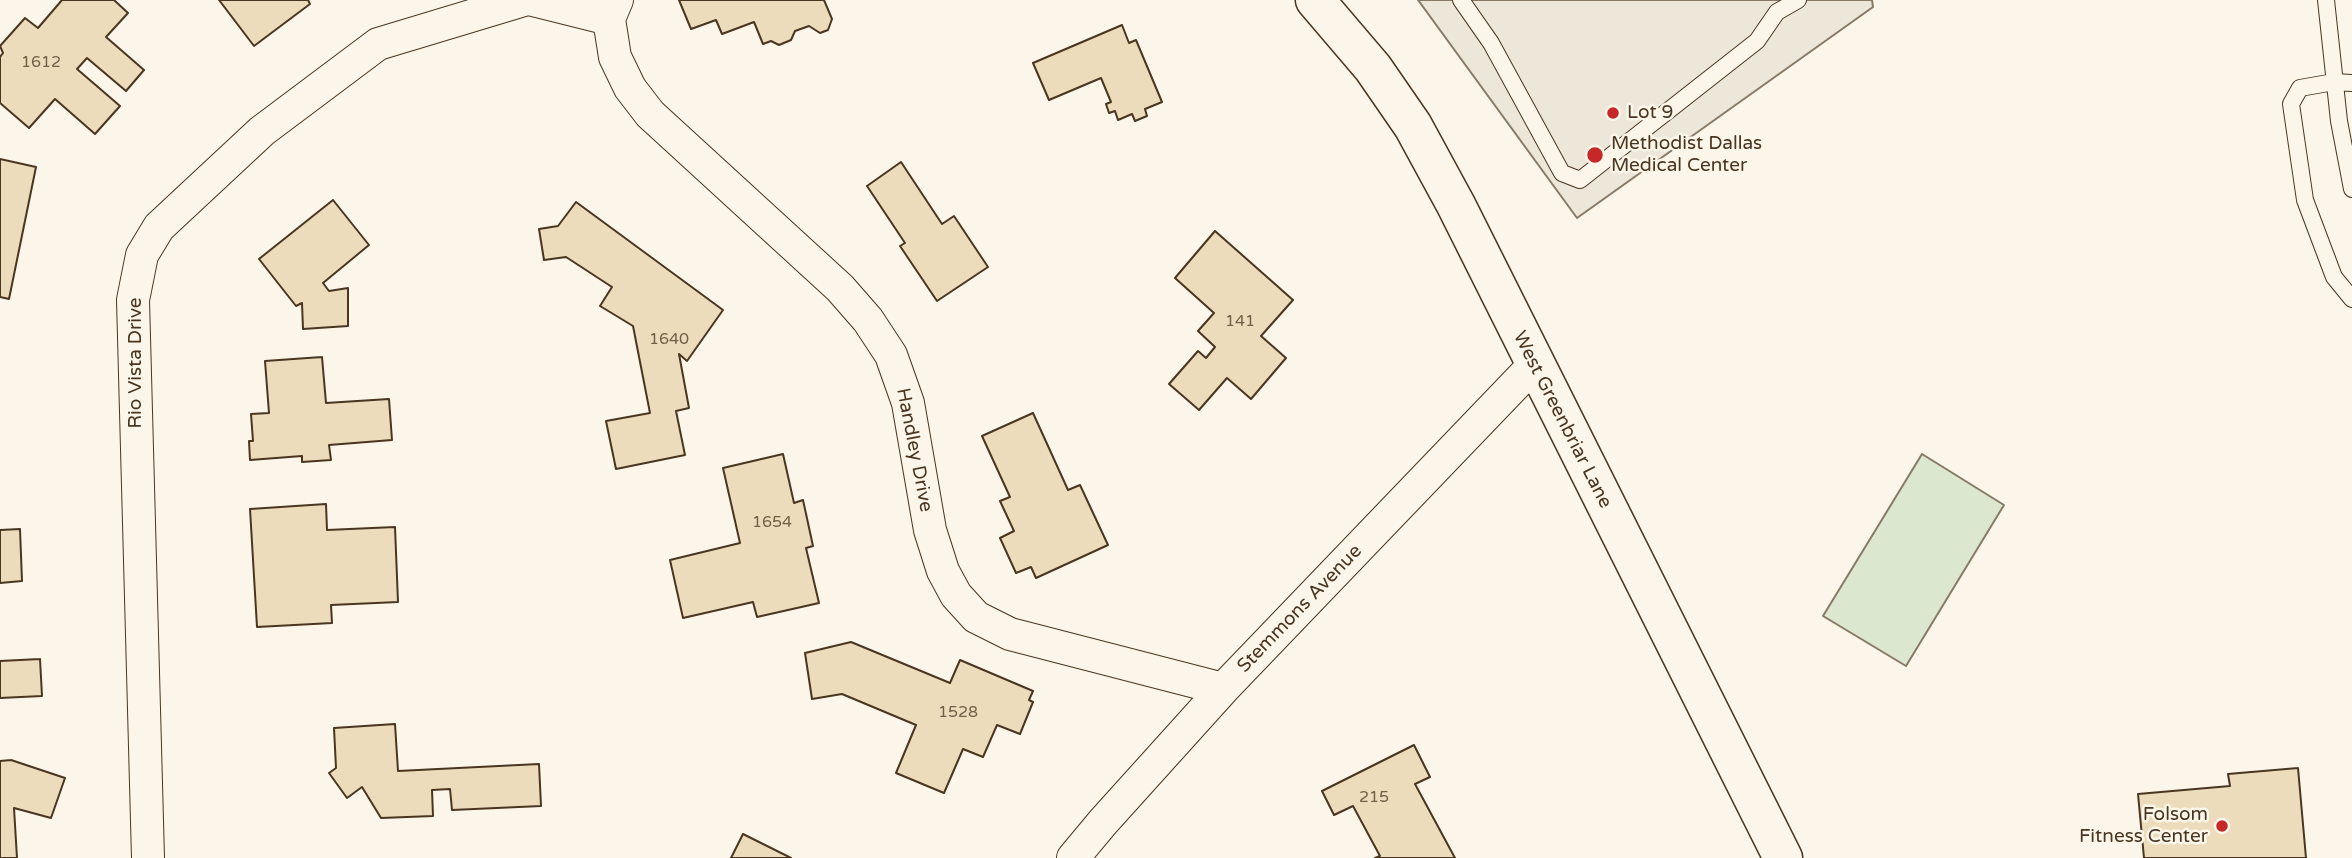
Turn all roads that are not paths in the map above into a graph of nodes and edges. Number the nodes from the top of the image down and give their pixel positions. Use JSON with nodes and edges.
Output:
{"nodes":[{"id":1,"x":524,"y":0,"type":"edge"},
{"id":2,"x":533,"y":0,"type":"edge"},
{"id":3,"x":1315,"y":0,"type":"edge"},
{"id":4,"x":1461,"y":0,"type":"edge"},
{"id":5,"x":1798,"y":0,"type":"edge"},
{"id":6,"x":2326,"y":0,"type":"edge"},
{"id":7,"x":613,"y":10,"type":"edge"},
{"id":8,"x":2334,"y":82,"type":"junction"},
{"id":9,"x":2352,"y":83,"type":"edge"},
{"id":10,"x":2352,"y":189,"type":"edge"},
{"id":11,"x":2352,"y":299,"type":"edge"},
{"id":12,"x":1534,"y":366,"type":"junction"},
{"id":13,"x":1223,"y":689,"type":"junction"},
{"id":14,"x":148,"y":858,"type":"edge"},
{"id":15,"x":1073,"y":858,"type":"edge"},
{"id":16,"x":1783,"y":858,"type":"edge"}],
"edges":[{"from":1,"to":14,"type":"street","name":"Rio Vista Drive"},
{"from":2,"to":7,"type":"street"},
{"from":3,"to":12,"type":"street","name":"West Greenbriar Lane"},
{"from":4,"to":5,"type":"lane"},
{"from":6,"to":8,"type":"lane"},
{"from":7,"to":13,"type":"street","name":"Handley Drive"},
{"from":8,"to":9,"type":"lane"},
{"from":8,"to":10,"type":"lane"},
{"from":8,"to":11,"type":"lane"},
{"from":12,"to":13,"type":"street","name":"Stemmons Avenue"},
{"from":12,"to":16,"type":"street","name":"West Greenbriar Lane"},
{"from":13,"to":15,"type":"street","name":"Stemmons Avenue"}]}
